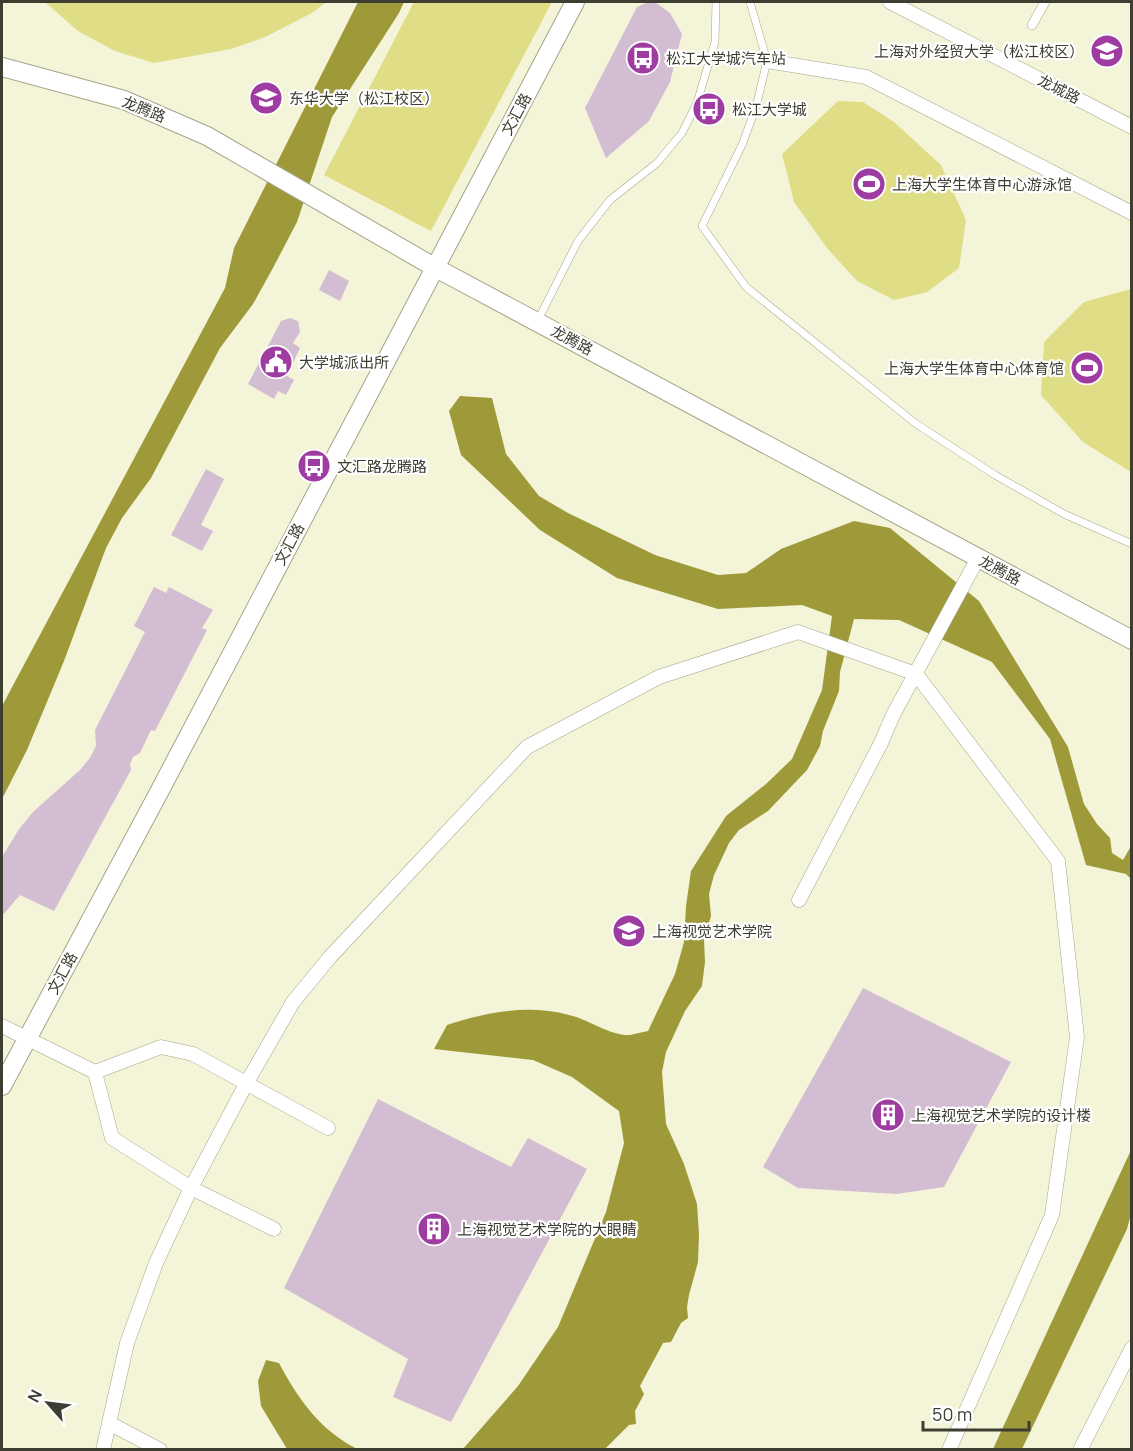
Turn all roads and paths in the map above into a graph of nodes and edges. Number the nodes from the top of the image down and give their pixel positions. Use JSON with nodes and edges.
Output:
{"nodes":[{"id":1,"x":575,"y":2,"type":"edge"},
{"id":2,"x":716,"y":2,"type":"edge"},
{"id":3,"x":750,"y":2,"type":"edge"},
{"id":4,"x":890,"y":2,"type":"edge"},
{"id":5,"x":1045,"y":2,"type":"edge"},
{"id":6,"x":1032,"y":25,"type":"dead end"},
{"id":7,"x":767,"y":61,"type":"junction"},
{"id":8,"x":2,"y":67,"type":"edge"},
{"id":9,"x":1131,"y":127,"type":"edge"},
{"id":10,"x":1131,"y":213,"type":"edge"},
{"id":11,"x":434,"y":267,"type":"junction"},
{"id":12,"x":537,"y":322,"type":"junction"},
{"id":13,"x":1131,"y":544,"type":"edge"},
{"id":14,"x":978,"y":558,"type":"junction"},
{"id":15,"x":1131,"y":640,"type":"edge"},
{"id":16,"x":916,"y":674,"type":"junction"},
{"id":17,"x":799,"y":900,"type":"dead end"},
{"id":18,"x":2,"y":1026,"type":"edge"},
{"id":19,"x":26,"y":1039,"type":"junction"},
{"id":20,"x":95,"y":1072,"type":"junction"},
{"id":21,"x":246,"y":1084,"type":"junction"},
{"id":22,"x":2,"y":1086,"type":"edge"},
{"id":23,"x":328,"y":1128,"type":"dead end"},
{"id":24,"x":190,"y":1188,"type":"junction"},
{"id":25,"x":274,"y":1229,"type":"dead end"},
{"id":26,"x":1131,"y":1348,"type":"edge"},
{"id":27,"x":109,"y":1423,"type":"junction"},
{"id":28,"x":103,"y":1449,"type":"edge"},
{"id":29,"x":160,"y":1449,"type":"edge"},
{"id":30,"x":949,"y":1449,"type":"edge"},
{"id":31,"x":1080,"y":1449,"type":"edge"}],
"edges":[{"from":1,"to":11,"type":"main road","name":"文汇路"},
{"from":2,"to":12,"type":"lane"},
{"from":3,"to":7,"type":"lane"},
{"from":4,"to":9,"type":"street","name":"龙城路"},
{"from":5,"to":6,"type":"street"},
{"from":7,"to":10,"type":"street"},
{"from":7,"to":13,"type":"lane"},
{"from":8,"to":11,"type":"main road","name":"龙腾路"},
{"from":11,"to":12,"type":"main road","name":"龙腾路"},
{"from":11,"to":19,"type":"main road","name":"文汇路"},
{"from":12,"to":14,"type":"main road","name":"龙腾路"},
{"from":14,"to":15,"type":"main road","name":"龙腾路"},
{"from":14,"to":16,"type":"street"},
{"from":16,"to":17,"type":"street"},
{"from":16,"to":21,"type":"street"},
{"from":16,"to":30,"type":"street"},
{"from":18,"to":19,"type":"street"},
{"from":19,"to":20,"type":"street"},
{"from":19,"to":22,"type":"main road","name":"文汇路"},
{"from":20,"to":21,"type":"street"},
{"from":20,"to":24,"type":"street"},
{"from":21,"to":23,"type":"street"},
{"from":21,"to":24,"type":"street"},
{"from":24,"to":25,"type":"street"},
{"from":24,"to":27,"type":"street"},
{"from":26,"to":31,"type":"street"},
{"from":27,"to":28,"type":"street"},
{"from":27,"to":29,"type":"street"}]}
